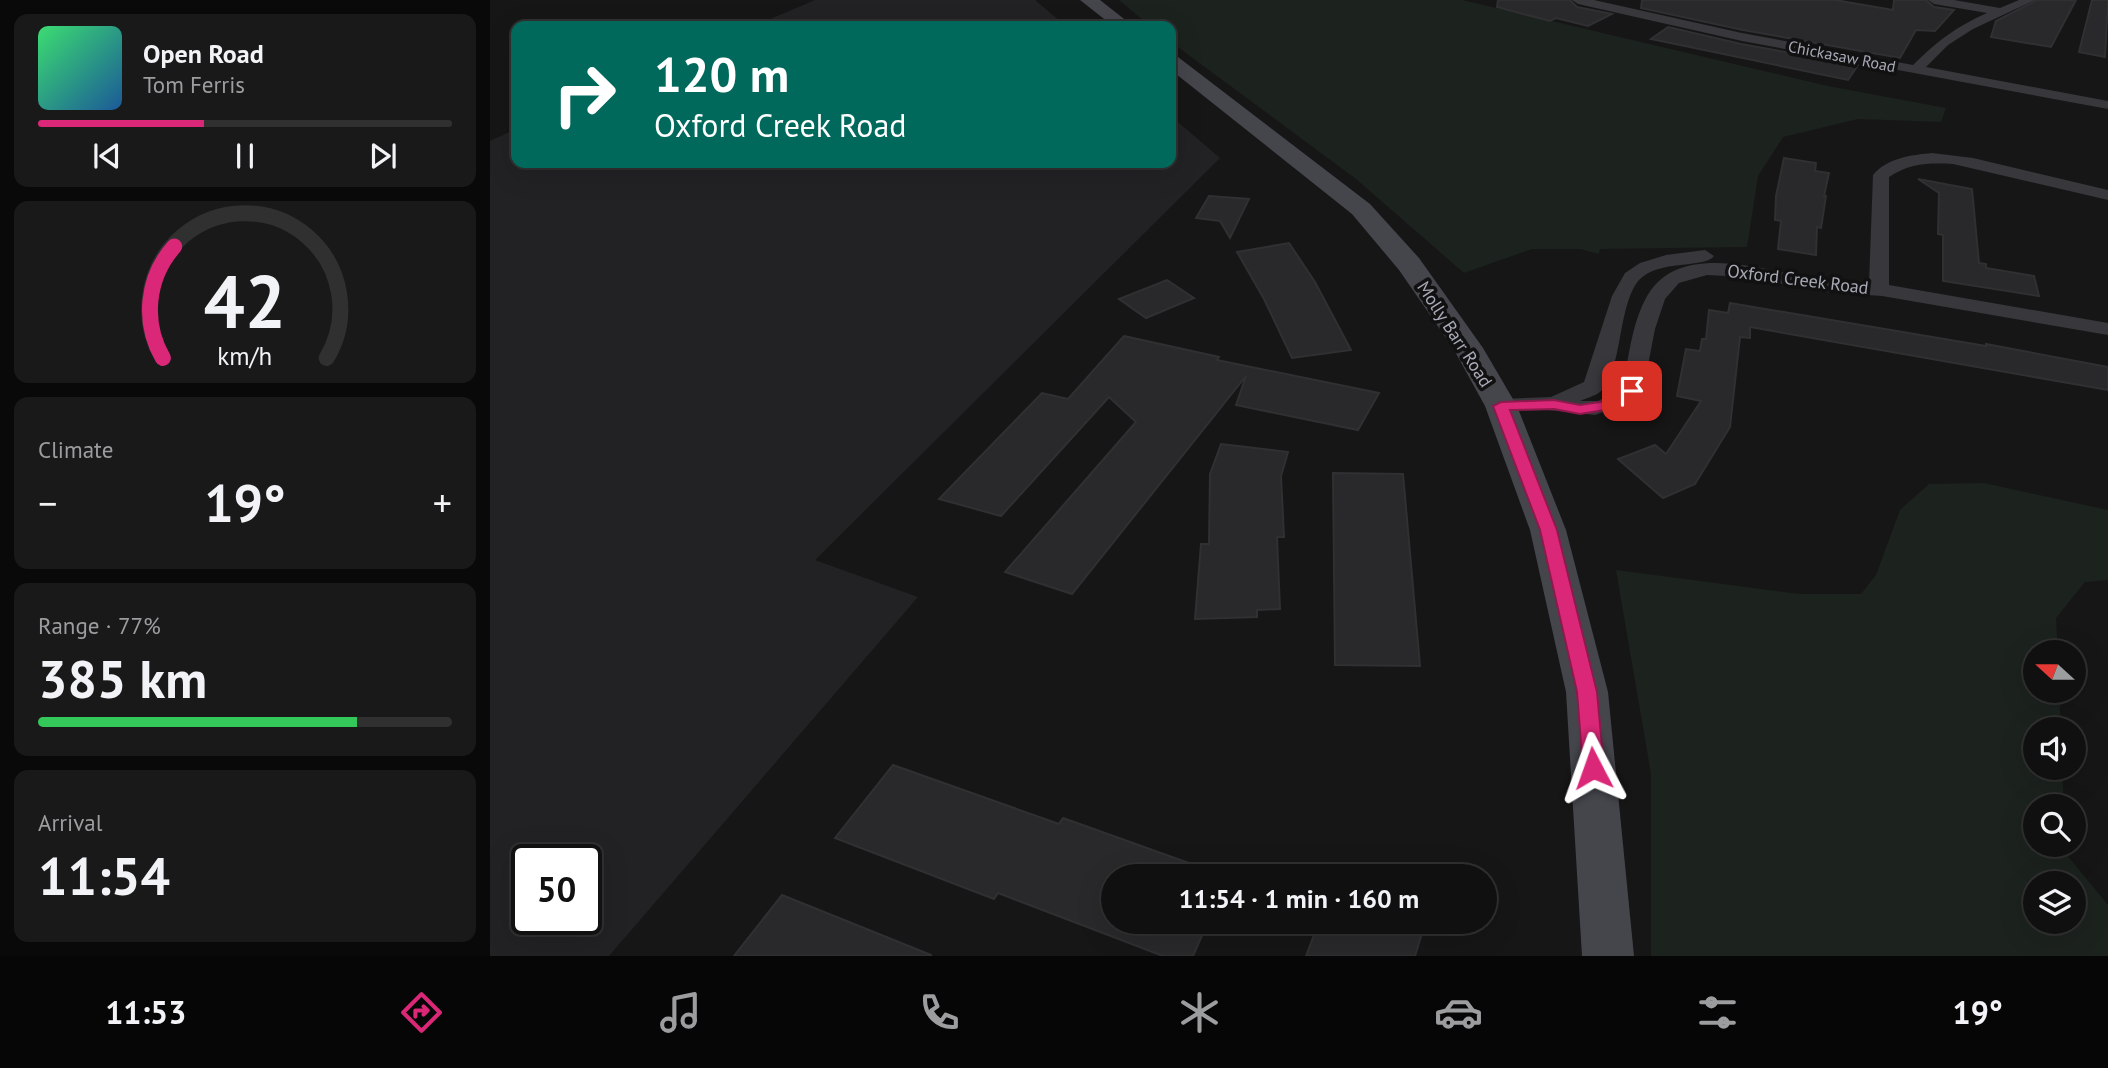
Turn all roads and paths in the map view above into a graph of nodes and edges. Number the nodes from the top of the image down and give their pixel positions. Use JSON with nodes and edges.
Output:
{"nodes":[{"id":1,"x":1089,"y":0,"type":"edge"},
{"id":2,"x":1578,"y":0,"type":"edge"},
{"id":3,"x":1934,"y":0,"type":"edge"},
{"id":4,"x":2029,"y":0,"type":"edge"},
{"id":5,"x":2002,"y":12,"type":"junction"},
{"id":6,"x":1117,"y":21,"type":"edge"},
{"id":7,"x":1176,"y":65,"type":"edge"},
{"id":8,"x":1915,"y":69,"type":"junction"},
{"id":9,"x":2108,"y":105,"type":"edge"},
{"id":10,"x":2108,"y":195,"type":"edge"},
{"id":11,"x":1879,"y":289,"type":"junction"},
{"id":12,"x":2108,"y":329,"type":"edge"},
{"id":13,"x":1554,"y":404,"type":"junction"},
{"id":14,"x":1501,"y":406,"type":"junction"},
{"id":15,"x":1608,"y":956,"type":"edge"}],
"edges":[{"from":1,"to":6,"type":"main road"},
{"from":2,"to":8,"type":"street","name":"Chickasaw Road"},
{"from":3,"to":5,"type":"street"},
{"from":4,"to":5,"type":"street"},
{"from":5,"to":8,"type":"street"},
{"from":7,"to":14,"type":"main road","name":"Molly Barr Road"},
{"from":8,"to":9,"type":"street","name":"Chickasaw Road"},
{"from":10,"to":11,"type":"street","name":"Oxford Creek Road"},
{"from":11,"to":12,"type":"street","name":"Oxford Creek Road"},
{"from":11,"to":13,"type":"street","name":"Oxford Creek Road"},
{"from":11,"to":13,"type":"street","name":"Oxford Creek Road"},
{"from":13,"to":14,"type":"street","name":"Oxford Creek Road"},
{"from":14,"to":15,"type":"main road","name":"Molly Barr Road"}]}
